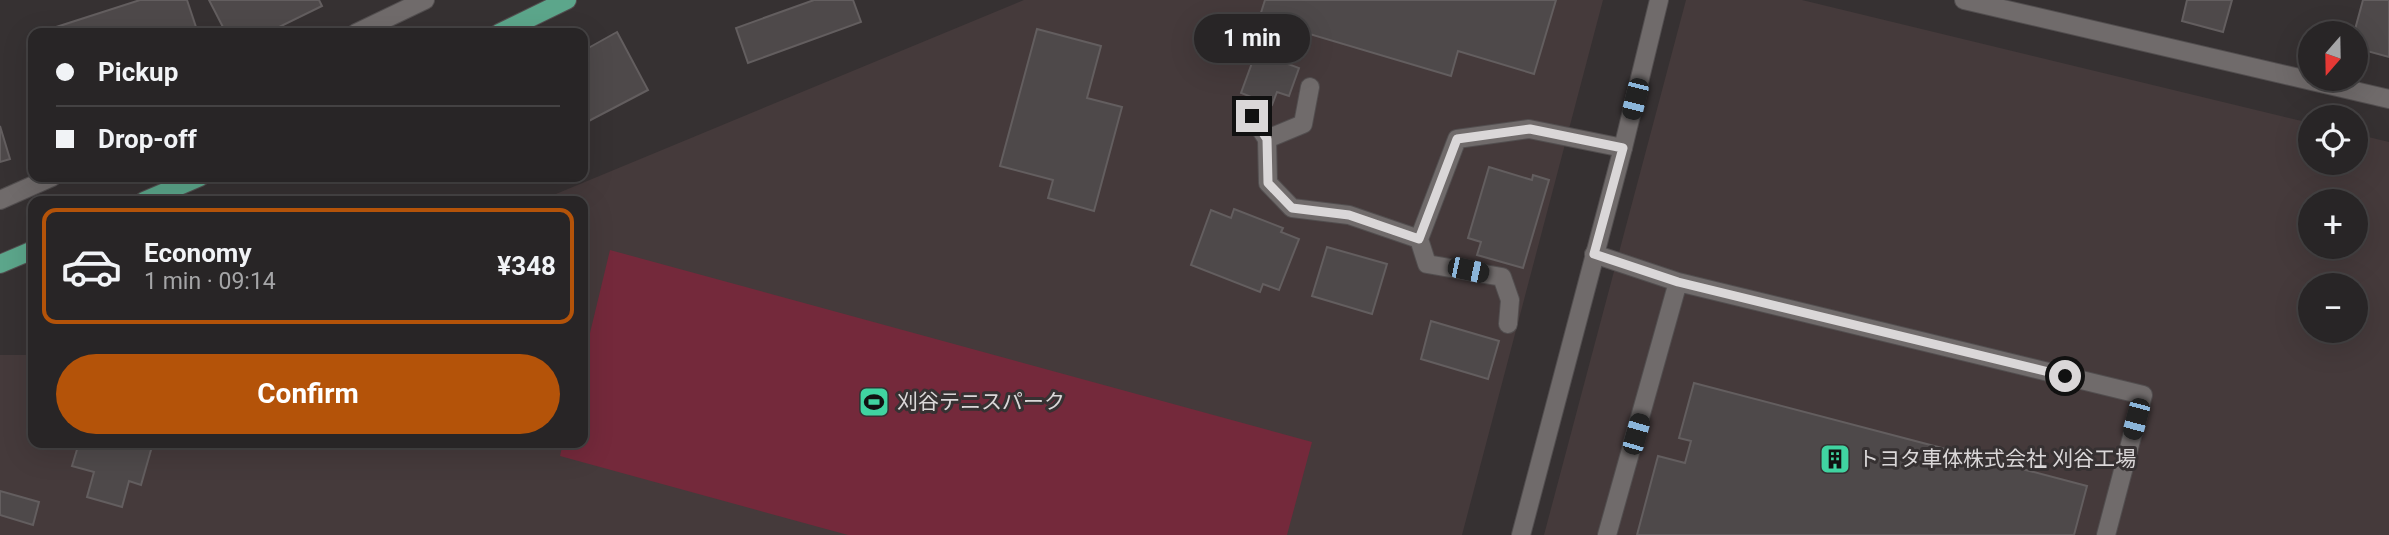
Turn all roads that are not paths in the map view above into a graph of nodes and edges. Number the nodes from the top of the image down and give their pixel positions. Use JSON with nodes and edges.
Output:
{"nodes":[{"id":1,"x":425,"y":0,"type":"edge"},
{"id":2,"x":567,"y":0,"type":"edge"},
{"id":3,"x":1659,"y":0,"type":"edge"},
{"id":4,"x":1964,"y":0,"type":"edge"},
{"id":5,"x":366,"y":28,"type":"edge"},
{"id":6,"x":509,"y":28,"type":"edge"},
{"id":7,"x":1310,"y":87,"type":"dead end"},
{"id":8,"x":2389,"y":99,"type":"edge"},
{"id":9,"x":1252,"y":116,"type":"dead end"},
{"id":10,"x":1267,"y":139,"type":"junction"},
{"id":11,"x":1623,"y":148,"type":"junction"},
{"id":12,"x":41,"y":182,"type":"edge"},
{"id":13,"x":188,"y":182,"type":"edge"},
{"id":14,"x":156,"y":196,"type":"edge"},
{"id":15,"x":0,"y":200,"type":"edge"},
{"id":16,"x":1419,"y":239,"type":"junction"},
{"id":17,"x":28,"y":252,"type":"edge"},
{"id":18,"x":1594,"y":254,"type":"junction"},
{"id":19,"x":0,"y":264,"type":"edge"},
{"id":20,"x":1678,"y":282,"type":"junction"},
{"id":21,"x":1508,"y":324,"type":"dead end"},
{"id":22,"x":1521,"y":535,"type":"edge"},
{"id":23,"x":1607,"y":535,"type":"edge"},
{"id":24,"x":2106,"y":535,"type":"edge"}],
"edges":[{"from":1,"to":5,"type":"street"},
{"from":2,"to":6,"type":"main road"},
{"from":3,"to":11,"type":"street"},
{"from":4,"to":8,"type":"street"},
{"from":7,"to":10,"type":"street"},
{"from":9,"to":10,"type":"street"},
{"from":10,"to":16,"type":"street"},
{"from":11,"to":16,"type":"street"},
{"from":11,"to":18,"type":"street"},
{"from":12,"to":15,"type":"street"},
{"from":13,"to":14,"type":"main road"},
{"from":16,"to":21,"type":"street"},
{"from":17,"to":19,"type":"main road"},
{"from":18,"to":20,"type":"street"},
{"from":18,"to":22,"type":"street"},
{"from":20,"to":23,"type":"street"},
{"from":20,"to":24,"type":"street"}]}
